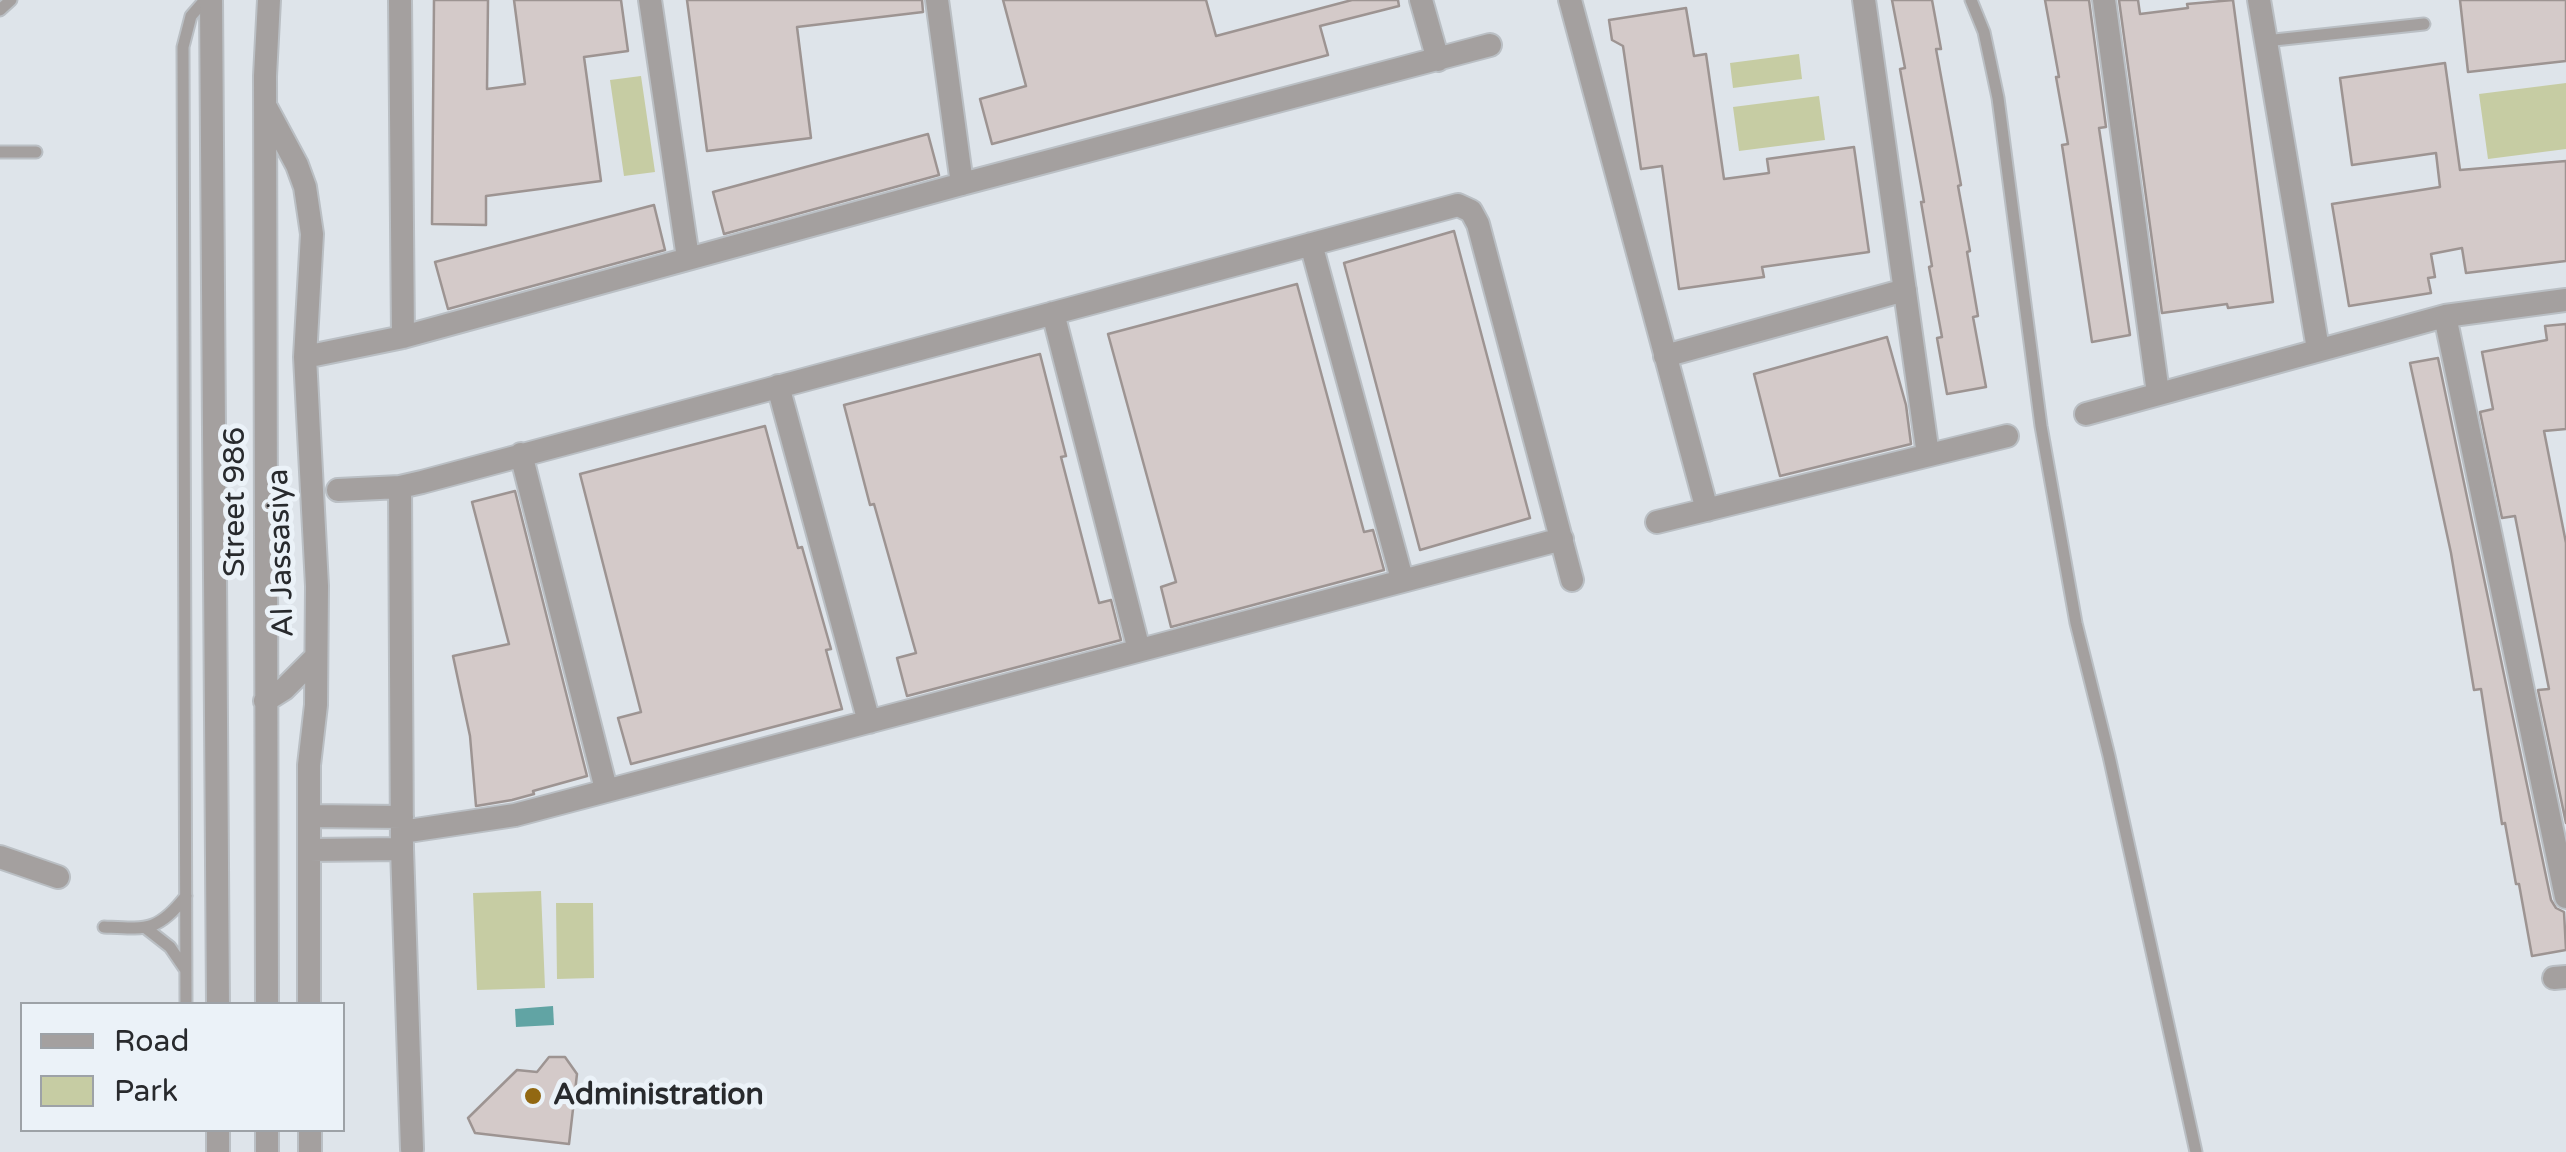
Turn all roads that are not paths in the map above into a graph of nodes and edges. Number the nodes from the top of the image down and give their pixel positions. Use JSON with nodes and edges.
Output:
{"nodes":[{"id":1,"x":11,"y":0,"type":"edge"},
{"id":2,"x":208,"y":0,"type":"edge"},
{"id":3,"x":269,"y":0,"type":"edge"},
{"id":4,"x":400,"y":0,"type":"edge"},
{"id":5,"x":650,"y":0,"type":"edge"},
{"id":6,"x":937,"y":0,"type":"edge"},
{"id":7,"x":1421,"y":0,"type":"edge"},
{"id":8,"x":1570,"y":0,"type":"edge"},
{"id":9,"x":1864,"y":0,"type":"edge"},
{"id":10,"x":1971,"y":0,"type":"edge"},
{"id":11,"x":2104,"y":0,"type":"edge"},
{"id":12,"x":2259,"y":0,"type":"edge"},
{"id":13,"x":0,"y":10,"type":"edge"},
{"id":14,"x":2424,"y":24,"type":"dead end"},
{"id":15,"x":2266,"y":41,"type":"junction"},
{"id":16,"x":1490,"y":45,"type":"dead end"},
{"id":17,"x":1438,"y":60,"type":"junction"},
{"id":18,"x":267,"y":109,"type":"junction"},
{"id":19,"x":0,"y":152,"type":"edge"},
{"id":20,"x":36,"y":152,"type":"dead end"},
{"id":21,"x":962,"y":184,"type":"junction"},
{"id":22,"x":1311,"y":244,"type":"junction"},
{"id":23,"x":688,"y":258,"type":"junction"},
{"id":24,"x":1905,"y":290,"type":"junction"},
{"id":25,"x":2566,"y":300,"type":"edge"},
{"id":26,"x":1053,"y":313,"type":"junction"},
{"id":27,"x":2445,"y":316,"type":"junction"},
{"id":28,"x":404,"y":337,"type":"junction"},
{"id":29,"x":2318,"y":349,"type":"junction"},
{"id":30,"x":1665,"y":356,"type":"junction"},
{"id":31,"x":305,"y":357,"type":"junction"},
{"id":32,"x":778,"y":386,"type":"junction"},
{"id":33,"x":2158,"y":393,"type":"junction"},
{"id":34,"x":2086,"y":414,"type":"dead end"},
{"id":35,"x":2008,"y":436,"type":"dead end"},
{"id":36,"x":521,"y":454,"type":"junction"},
{"id":37,"x":1928,"y":455,"type":"junction"},
{"id":38,"x":400,"y":487,"type":"junction"},
{"id":39,"x":338,"y":490,"type":"dead end"},
{"id":40,"x":1706,"y":510,"type":"junction"},
{"id":41,"x":1657,"y":522,"type":"dead end"},
{"id":42,"x":1562,"y":539,"type":"junction"},
{"id":43,"x":1402,"y":580,"type":"junction"},
{"id":44,"x":1572,"y":580,"type":"dead end"},
{"id":45,"x":1140,"y":650,"type":"junction"},
{"id":46,"x":316,"y":658,"type":"junction"},
{"id":47,"x":266,"y":701,"type":"junction"},
{"id":48,"x":870,"y":722,"type":"junction"},
{"id":49,"x":606,"y":789,"type":"junction"},
{"id":50,"x":309,"y":816,"type":"junction"},
{"id":51,"x":2558,"y":817,"type":"edge"},
{"id":52,"x":402,"y":833,"type":"junction"},
{"id":53,"x":309,"y":850,"type":"junction"},
{"id":54,"x":0,"y":856,"type":"edge"},
{"id":55,"x":58,"y":877,"type":"dead end"},
{"id":56,"x":186,"y":896,"type":"junction"},
{"id":57,"x":2566,"y":897,"type":"edge"},
{"id":58,"x":104,"y":927,"type":"dead end"},
{"id":59,"x":148,"y":929,"type":"junction"},
{"id":60,"x":186,"y":972,"type":"junction"},
{"id":61,"x":186,"y":1002,"type":"edge"},
{"id":62,"x":218,"y":1002,"type":"edge"},
{"id":63,"x":267,"y":1002,"type":"edge"},
{"id":64,"x":309,"y":1002,"type":"edge"},
{"id":65,"x":412,"y":1149,"type":"dead end"},
{"id":66,"x":2196,"y":1152,"type":"edge"}],
"edges":[{"from":1,"to":13,"type":"lane"},
{"from":2,"to":56,"type":"lane"},
{"from":2,"to":62,"type":"street","name":"Street 986"},
{"from":3,"to":18,"type":"street","name":"Street 986"},
{"from":4,"to":28,"type":"street"},
{"from":5,"to":23,"type":"street"},
{"from":6,"to":21,"type":"street"},
{"from":7,"to":17,"type":"street"},
{"from":8,"to":30,"type":"street"},
{"from":9,"to":24,"type":"street"},
{"from":10,"to":66,"type":"lane"},
{"from":11,"to":33,"type":"street"},
{"from":12,"to":15,"type":"street"},
{"from":14,"to":15,"type":"lane"},
{"from":15,"to":29,"type":"street"},
{"from":16,"to":17,"type":"street"},
{"from":17,"to":21,"type":"street"},
{"from":18,"to":31,"type":"street","name":"Al Jassasiya"},
{"from":18,"to":47,"type":"street","name":"Street 986"},
{"from":19,"to":20,"type":"lane"},
{"from":21,"to":23,"type":"street"},
{"from":22,"to":26,"type":"street"},
{"from":22,"to":42,"type":"street"},
{"from":22,"to":43,"type":"street"},
{"from":23,"to":28,"type":"street"},
{"from":24,"to":30,"type":"street"},
{"from":24,"to":37,"type":"street"},
{"from":25,"to":27,"type":"street"},
{"from":26,"to":32,"type":"street"},
{"from":26,"to":45,"type":"street"},
{"from":27,"to":29,"type":"street"},
{"from":27,"to":51,"type":"street"},
{"from":28,"to":31,"type":"street"},
{"from":29,"to":33,"type":"street"},
{"from":30,"to":40,"type":"street"},
{"from":31,"to":46,"type":"street","name":"Al Jassasiya"},
{"from":32,"to":36,"type":"street"},
{"from":32,"to":48,"type":"street"},
{"from":33,"to":34,"type":"street"},
{"from":35,"to":37,"type":"street"},
{"from":36,"to":38,"type":"street"},
{"from":36,"to":49,"type":"street"},
{"from":37,"to":40,"type":"street"},
{"from":38,"to":39,"type":"street"},
{"from":38,"to":52,"type":"street"},
{"from":40,"to":41,"type":"street"},
{"from":42,"to":43,"type":"street"},
{"from":42,"to":44,"type":"street"},
{"from":43,"to":45,"type":"street"},
{"from":45,"to":48,"type":"street"},
{"from":46,"to":47,"type":"street"},
{"from":46,"to":50,"type":"street","name":"Al Jassasiya"},
{"from":47,"to":63,"type":"street","name":"Street 986"},
{"from":48,"to":49,"type":"street"},
{"from":49,"to":52,"type":"street"},
{"from":50,"to":52,"type":"street"},
{"from":50,"to":53,"type":"street","name":"Al Jassasiya"},
{"from":51,"to":57,"type":"street"},
{"from":52,"to":53,"type":"street"},
{"from":52,"to":65,"type":"street"},
{"from":53,"to":64,"type":"street","name":"Al Jassasiya"},
{"from":54,"to":55,"type":"street"},
{"from":56,"to":59,"type":"lane"},
{"from":56,"to":60,"type":"lane"},
{"from":58,"to":59,"type":"lane"},
{"from":59,"to":60,"type":"lane"},
{"from":60,"to":61,"type":"lane"}]}
